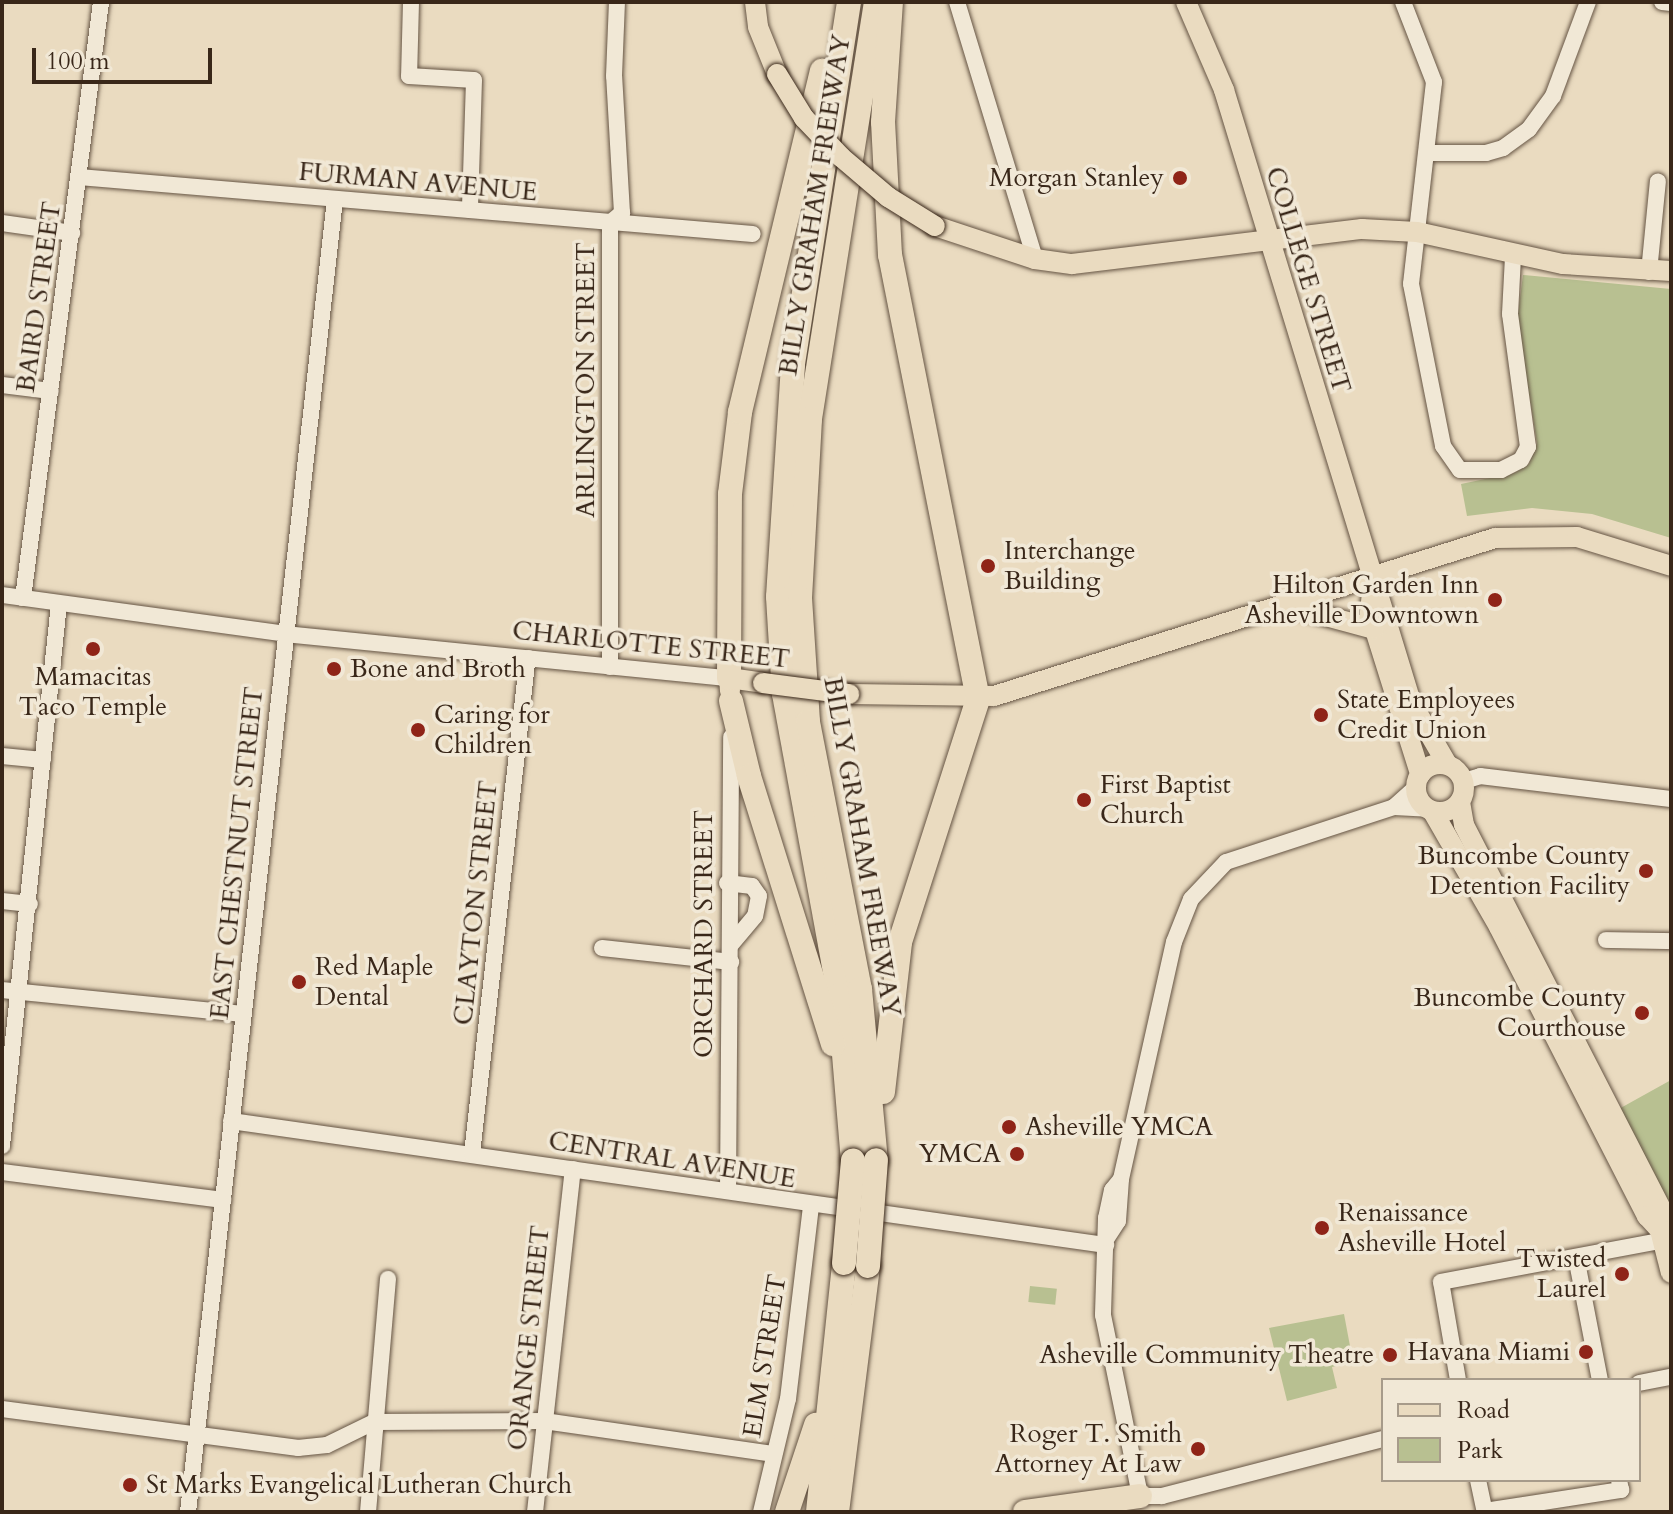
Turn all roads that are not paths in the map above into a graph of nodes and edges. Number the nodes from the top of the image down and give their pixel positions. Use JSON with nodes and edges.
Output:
{"nodes":[{"id":1,"x":101,"y":2,"type":"edge"},
{"id":2,"x":411,"y":2,"type":"edge"},
{"id":3,"x":617,"y":2,"type":"edge"},
{"id":4,"x":755,"y":2,"type":"edge"},
{"id":5,"x":838,"y":2,"type":"edge"},
{"id":6,"x":849,"y":2,"type":"edge"},
{"id":7,"x":876,"y":2,"type":"edge"},
{"id":8,"x":891,"y":2,"type":"edge"},
{"id":9,"x":1186,"y":2,"type":"edge"},
{"id":10,"x":1403,"y":2,"type":"edge"},
{"id":11,"x":1588,"y":2,"type":"edge"},
{"id":12,"x":1662,"y":2,"type":"edge"},
{"id":13,"x":957,"y":3,"type":"edge"},
{"id":14,"x":1671,"y":3,"type":"edge"},
{"id":15,"x":1427,"y":153,"type":"junction"},
{"id":16,"x":79,"y":177,"type":"junction"},
{"id":17,"x":1658,"y":181,"type":"dead end"},
{"id":18,"x":335,"y":200,"type":"junction"},
{"id":19,"x":470,"y":210,"type":"junction"},
{"id":20,"x":2,"y":223,"type":"edge"},
{"id":21,"x":610,"y":223,"type":"junction"},
{"id":22,"x":1417,"y":232,"type":"junction"},
{"id":23,"x":72,"y":233,"type":"junction"},
{"id":24,"x":753,"y":234,"type":"dead end"},
{"id":25,"x":1270,"y":239,"type":"junction"},
{"id":26,"x":1513,"y":256,"type":"junction"},
{"id":27,"x":1035,"y":259,"type":"junction"},
{"id":28,"x":1671,"y":271,"type":"edge"},
{"id":29,"x":1649,"y":272,"type":"junction"},
{"id":30,"x":2,"y":385,"type":"edge"},
{"id":31,"x":51,"y":391,"type":"junction"},
{"id":32,"x":1671,"y":566,"type":"edge"},
{"id":33,"x":1374,"y":575,"type":"junction"},
{"id":34,"x":2,"y":595,"type":"edge"},
{"id":35,"x":23,"y":598,"type":"junction"},
{"id":36,"x":59,"y":604,"type":"junction"},
{"id":37,"x":1285,"y":605,"type":"junction"},
{"id":38,"x":1374,"y":629,"type":"junction"},
{"id":39,"x":285,"y":634,"type":"junction"},
{"id":40,"x":528,"y":658,"type":"junction"},
{"id":41,"x":610,"y":667,"type":"junction"},
{"id":42,"x":730,"y":689,"type":"junction"},
{"id":43,"x":978,"y":699,"type":"junction"},
{"id":44,"x":2,"y":756,"type":"edge"},
{"id":45,"x":43,"y":760,"type":"junction"},
{"id":46,"x":1447,"y":764,"type":"junction"},
{"id":47,"x":1418,"y":780,"type":"junction"},
{"id":48,"x":1464,"y":781,"type":"junction"},
{"id":49,"x":1671,"y":799,"type":"edge"},
{"id":50,"x":1460,"y":802,"type":"junction"},
{"id":51,"x":1394,"y":807,"type":"junction"},
{"id":52,"x":1431,"y":811,"type":"junction"},
{"id":53,"x":727,"y":883,"type":"junction"},
{"id":54,"x":2,"y":901,"type":"edge"},
{"id":55,"x":30,"y":904,"type":"junction"},
{"id":56,"x":1505,"y":920,"type":"junction"},
{"id":57,"x":1606,"y":940,"type":"dead end"},
{"id":58,"x":1671,"y":941,"type":"edge"},
{"id":59,"x":602,"y":948,"type":"dead end"},
{"id":60,"x":731,"y":954,"type":"junction"},
{"id":61,"x":2,"y":990,"type":"edge"},
{"id":62,"x":21,"y":992,"type":"junction"},
{"id":63,"x":243,"y":1014,"type":"junction"},
{"id":64,"x":7,"y":1077,"type":"edge"},
{"id":65,"x":231,"y":1121,"type":"junction"},
{"id":66,"x":853,"y":1124,"type":"junction"},
{"id":67,"x":2,"y":1146,"type":"edge"},
{"id":68,"x":869,"y":1153,"type":"junction"},
{"id":69,"x":472,"y":1154,"type":"junction"},
{"id":70,"x":573,"y":1169,"type":"junction"},
{"id":71,"x":2,"y":1172,"type":"edge"},
{"id":72,"x":728,"y":1191,"type":"junction"},
{"id":73,"x":223,"y":1200,"type":"junction"},
{"id":74,"x":811,"y":1206,"type":"junction"},
{"id":75,"x":1665,"y":1237,"type":"edge"},
{"id":76,"x":1107,"y":1242,"type":"junction"},
{"id":77,"x":1576,"y":1257,"type":"junction"},
{"id":78,"x":856,"y":1265,"type":"junction"},
{"id":79,"x":1671,"y":1273,"type":"edge"},
{"id":80,"x":388,"y":1279,"type":"dead end"},
{"id":81,"x":1671,"y":1377,"type":"edge"},
{"id":82,"x":1458,"y":1378,"type":"edge"},
{"id":83,"x":1600,"y":1378,"type":"edge"},
{"id":84,"x":1641,"y":1383,"type":"edge"},
{"id":85,"x":829,"y":1388,"type":"junction"},
{"id":86,"x":2,"y":1409,"type":"edge"},
{"id":87,"x":544,"y":1421,"type":"junction"},
{"id":88,"x":374,"y":1422,"type":"junction"},
{"id":89,"x":195,"y":1437,"type":"junction"},
{"id":90,"x":1381,"y":1440,"type":"edge"},
{"id":91,"x":844,"y":1450,"type":"junction"},
{"id":92,"x":773,"y":1454,"type":"junction"},
{"id":93,"x":1478,"y":1482,"type":"edge"},
{"id":94,"x":1619,"y":1482,"type":"edge"},
{"id":95,"x":1142,"y":1504,"type":"edge"},
{"id":96,"x":188,"y":1512,"type":"edge"},
{"id":97,"x":368,"y":1512,"type":"edge"},
{"id":98,"x":535,"y":1512,"type":"edge"},
{"id":99,"x":761,"y":1512,"type":"edge"},
{"id":100,"x":787,"y":1512,"type":"edge"},
{"id":101,"x":818,"y":1512,"type":"edge"},
{"id":102,"x":837,"y":1512,"type":"edge"},
{"id":103,"x":851,"y":1512,"type":"edge"},
{"id":104,"x":1025,"y":1512,"type":"edge"},
{"id":105,"x":1485,"y":1512,"type":"edge"}],
"edges":[{"from":1,"to":16,"type":"street","name":"BAIRD STREET"},
{"from":2,"to":19,"type":"street"},
{"from":3,"to":21,"type":"street","name":"ARLINGTON STREET"},
{"from":4,"to":27,"type":"main road","bridge":true},
{"from":5,"to":42,"type":"highway"},
{"from":6,"to":66,"type":"highway","name":"BILLY GRAHAM FREEWAY"},
{"from":7,"to":68,"type":"highway","name":"BILLY GRAHAM FREEWAY"},
{"from":8,"to":43,"type":"highway"},
{"from":9,"to":25,"type":"main road","name":"COLLEGE STREET"},
{"from":10,"to":15,"type":"street"},
{"from":11,"to":15,"type":"street"},
{"from":12,"to":14,"type":"street"},
{"from":13,"to":27,"type":"street"},
{"from":15,"to":22,"type":"street"},
{"from":16,"to":18,"type":"street","name":"FURMAN AVENUE"},
{"from":16,"to":23,"type":"street","name":"BAIRD STREET"},
{"from":17,"to":29,"type":"street"},
{"from":18,"to":19,"type":"street","name":"FURMAN AVENUE"},
{"from":18,"to":39,"type":"street","name":"EAST CHESTNUT STREET"},
{"from":19,"to":21,"type":"street","name":"FURMAN AVENUE"},
{"from":20,"to":23,"type":"street"},
{"from":21,"to":24,"type":"street","name":"FURMAN AVENUE"},
{"from":21,"to":41,"type":"street","name":"ARLINGTON STREET"},
{"from":22,"to":25,"type":"main road"},
{"from":22,"to":26,"type":"main road"},
{"from":22,"to":26,"type":"street"},
{"from":23,"to":31,"type":"street","name":"BAIRD STREET"},
{"from":25,"to":27,"type":"main road"},
{"from":25,"to":33,"type":"main road","name":"COLLEGE STREET"},
{"from":26,"to":29,"type":"main road"},
{"from":28,"to":29,"type":"main road"},
{"from":30,"to":31,"type":"street"},
{"from":31,"to":35,"type":"street","name":"BAIRD STREET"},
{"from":32,"to":33,"type":"main road","name":"CHARLOTTE STREET"},
{"from":33,"to":37,"type":"main road","name":"CHARLOTTE STREET"},
{"from":33,"to":38,"type":"main road","name":"COLLEGE STREET"},
{"from":33,"to":46,"type":"main road","name":"COLLEGE STREET"},
{"from":34,"to":35,"type":"street","name":"CHARLOTTE STREET"},
{"from":35,"to":36,"type":"street","name":"CHARLOTTE STREET"},
{"from":36,"to":39,"type":"street","name":"CHARLOTTE STREET"},
{"from":36,"to":45,"type":"street"},
{"from":37,"to":38,"type":"main road"},
{"from":37,"to":43,"type":"main road","name":"CHARLOTTE STREET"},
{"from":38,"to":47,"type":"main road","name":"COLLEGE STREET"},
{"from":39,"to":40,"type":"street","name":"CHARLOTTE STREET"},
{"from":39,"to":63,"type":"street","name":"EAST CHESTNUT STREET"},
{"from":40,"to":41,"type":"street","name":"CHARLOTTE STREET"},
{"from":40,"to":69,"type":"street","name":"CLAYTON STREET"},
{"from":41,"to":42,"type":"street","name":"CHARLOTTE STREET"},
{"from":42,"to":43,"type":"main road","name":"CHARLOTTE STREET","bridge":true},
{"from":42,"to":53,"type":"street","name":"ORCHARD STREET"},
{"from":42,"to":66,"type":"highway"},
{"from":43,"to":68,"type":"highway"},
{"from":44,"to":45,"type":"street"},
{"from":45,"to":55,"type":"street"},
{"from":46,"to":47,"type":"main road"},
{"from":46,"to":48,"type":"main road"},
{"from":47,"to":51,"type":"street"},
{"from":47,"to":52,"type":"main road"},
{"from":48,"to":49,"type":"street"},
{"from":48,"to":50,"type":"main road"},
{"from":50,"to":52,"type":"main road"},
{"from":50,"to":56,"type":"main road"},
{"from":51,"to":52,"type":"street"},
{"from":51,"to":76,"type":"street"},
{"from":52,"to":56,"type":"main road"},
{"from":53,"to":60,"type":"street","name":"ORCHARD STREET"},
{"from":53,"to":60,"type":"street"},
{"from":54,"to":55,"type":"street"},
{"from":55,"to":62,"type":"street"},
{"from":56,"to":75,"type":"main road"},
{"from":57,"to":58,"type":"street"},
{"from":59,"to":60,"type":"street"},
{"from":60,"to":72,"type":"street","name":"ORCHARD STREET"},
{"from":61,"to":62,"type":"street"},
{"from":62,"to":63,"type":"street"},
{"from":62,"to":64,"type":"street"},
{"from":63,"to":65,"type":"street","name":"EAST CHESTNUT STREET"},
{"from":64,"to":67,"type":"street"},
{"from":65,"to":69,"type":"street","name":"CENTRAL AVENUE"},
{"from":65,"to":73,"type":"street","name":"EAST CHESTNUT STREET"},
{"from":66,"to":68,"type":"highway","name":"BILLY GRAHAM FREEWAY"},
{"from":68,"to":78,"type":"highway","name":"BILLY GRAHAM FREEWAY","bridge":true},
{"from":69,"to":70,"type":"street","name":"CENTRAL AVENUE"},
{"from":70,"to":72,"type":"street","name":"CENTRAL AVENUE"},
{"from":70,"to":87,"type":"street","name":"ORANGE STREET"},
{"from":71,"to":73,"type":"street"},
{"from":72,"to":74,"type":"street","name":"CENTRAL AVENUE"},
{"from":73,"to":89,"type":"street","name":"EAST CHESTNUT STREET"},
{"from":74,"to":76,"type":"street","name":"CENTRAL AVENUE"},
{"from":74,"to":92,"type":"street","name":"ELM STREET"},
{"from":75,"to":77,"type":"street"},
{"from":75,"to":79,"type":"main road"},
{"from":76,"to":95,"type":"street"},
{"from":77,"to":82,"type":"street"},
{"from":77,"to":83,"type":"street"},
{"from":78,"to":85,"type":"highway","name":"BILLY GRAHAM FREEWAY"},
{"from":78,"to":91,"type":"highway","name":"BILLY GRAHAM FREEWAY"},
{"from":80,"to":88,"type":"street"},
{"from":81,"to":84,"type":"street"},
{"from":85,"to":100,"type":"highway"},
{"from":85,"to":101,"type":"highway","name":"BILLY GRAHAM FREEWAY"},
{"from":86,"to":89,"type":"street"},
{"from":87,"to":88,"type":"street"},
{"from":87,"to":92,"type":"street"},
{"from":87,"to":98,"type":"street","name":"ORANGE STREET"},
{"from":88,"to":89,"type":"street"},
{"from":88,"to":97,"type":"street"},
{"from":89,"to":96,"type":"street","name":"EAST CHESTNUT STREET"},
{"from":90,"to":95,"type":"street"},
{"from":91,"to":102,"type":"highway","name":"BILLY GRAHAM FREEWAY"},
{"from":91,"to":103,"type":"highway"},
{"from":92,"to":99,"type":"street","name":"ELM STREET"},
{"from":93,"to":105,"type":"street"},
{"from":94,"to":105,"type":"street"},
{"from":95,"to":104,"type":"highway"}]}
